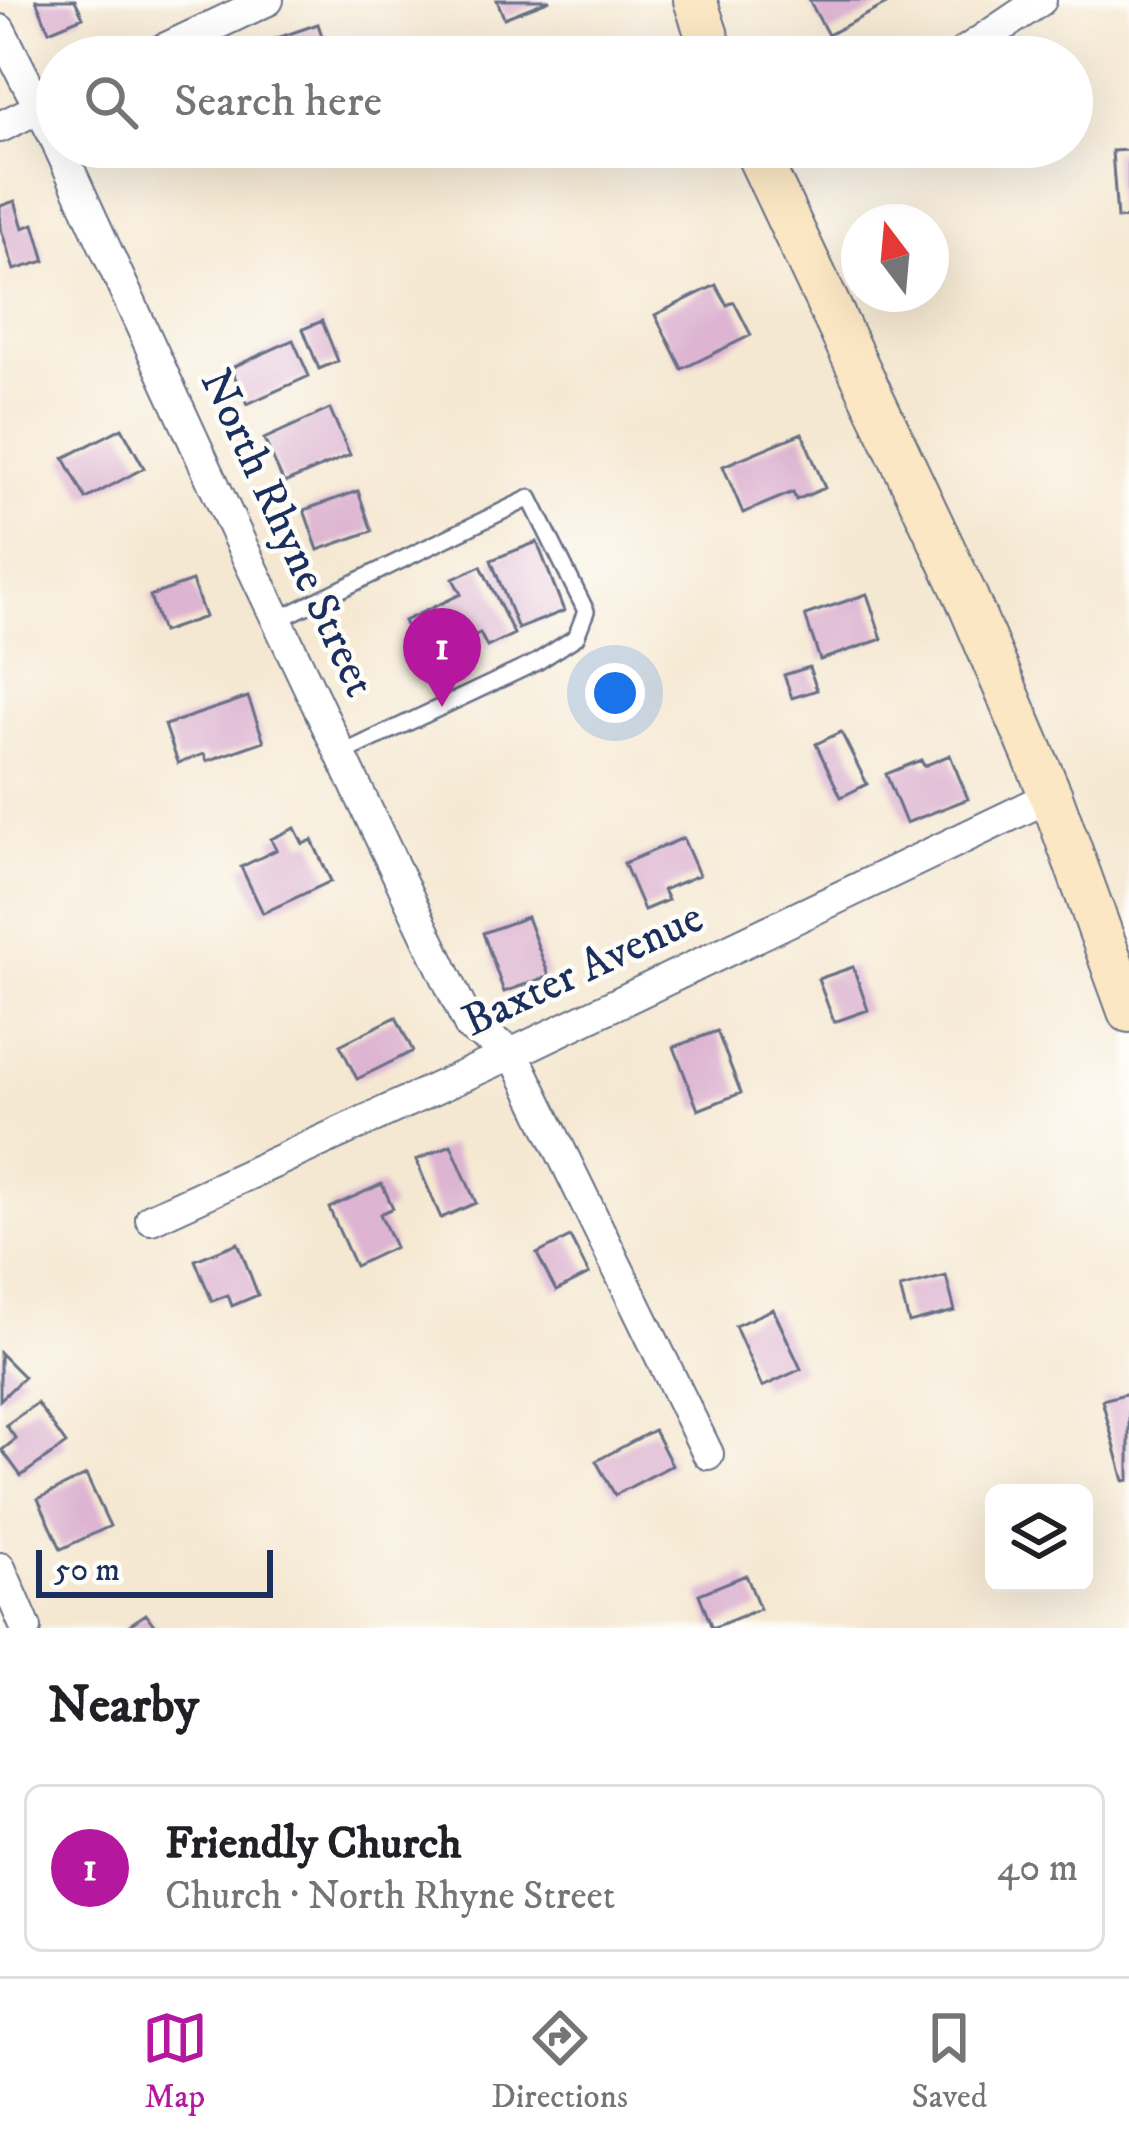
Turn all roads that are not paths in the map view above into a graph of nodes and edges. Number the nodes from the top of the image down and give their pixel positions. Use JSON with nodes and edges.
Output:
{"nodes":[{"id":1,"x":268,"y":0,"type":"edge"},
{"id":2,"x":695,"y":0,"type":"edge"},
{"id":3,"x":1041,"y":0,"type":"edge"},
{"id":4,"x":0,"y":29,"type":"edge"},
{"id":5,"x":192,"y":36,"type":"edge"},
{"id":6,"x":707,"y":36,"type":"edge"},
{"id":7,"x":988,"y":36,"type":"edge"},
{"id":8,"x":36,"y":83,"type":"edge"},
{"id":9,"x":36,"y":109,"type":"edge"},
{"id":10,"x":0,"y":127,"type":"edge"},
{"id":11,"x":69,"y":168,"type":"edge"},
{"id":12,"x":779,"y":168,"type":"edge"},
{"id":13,"x":277,"y":620,"type":"junction"},
{"id":14,"x":340,"y":754,"type":"junction"},
{"id":15,"x":1051,"y":796,"type":"junction"},
{"id":16,"x":1129,"y":1011,"type":"edge"},
{"id":17,"x":513,"y":1053,"type":"junction"},
{"id":18,"x":151,"y":1219,"type":"dead end"},
{"id":19,"x":708,"y":1454,"type":"dead end"},
{"id":20,"x":0,"y":1568,"type":"edge"},
{"id":21,"x":26,"y":1628,"type":"edge"}],
"edges":[{"from":1,"to":5,"type":"street"},
{"from":2,"to":6,"type":"street"},
{"from":3,"to":7,"type":"street"},
{"from":4,"to":8,"type":"street","name":"North Rhyne Street"},
{"from":9,"to":10,"type":"street"},
{"from":11,"to":13,"type":"street","name":"North Rhyne Street"},
{"from":12,"to":15,"type":"street"},
{"from":13,"to":14,"type":"street","name":"North Rhyne Street"},
{"from":13,"to":14,"type":"lane"},
{"from":14,"to":17,"type":"street","name":"North Rhyne Street"},
{"from":15,"to":16,"type":"street"},
{"from":15,"to":17,"type":"street","name":"Baxter Avenue"},
{"from":17,"to":18,"type":"street","name":"Baxter Avenue"},
{"from":17,"to":19,"type":"street","name":"North Rhyne Street"},
{"from":20,"to":21,"type":"street"}]}
